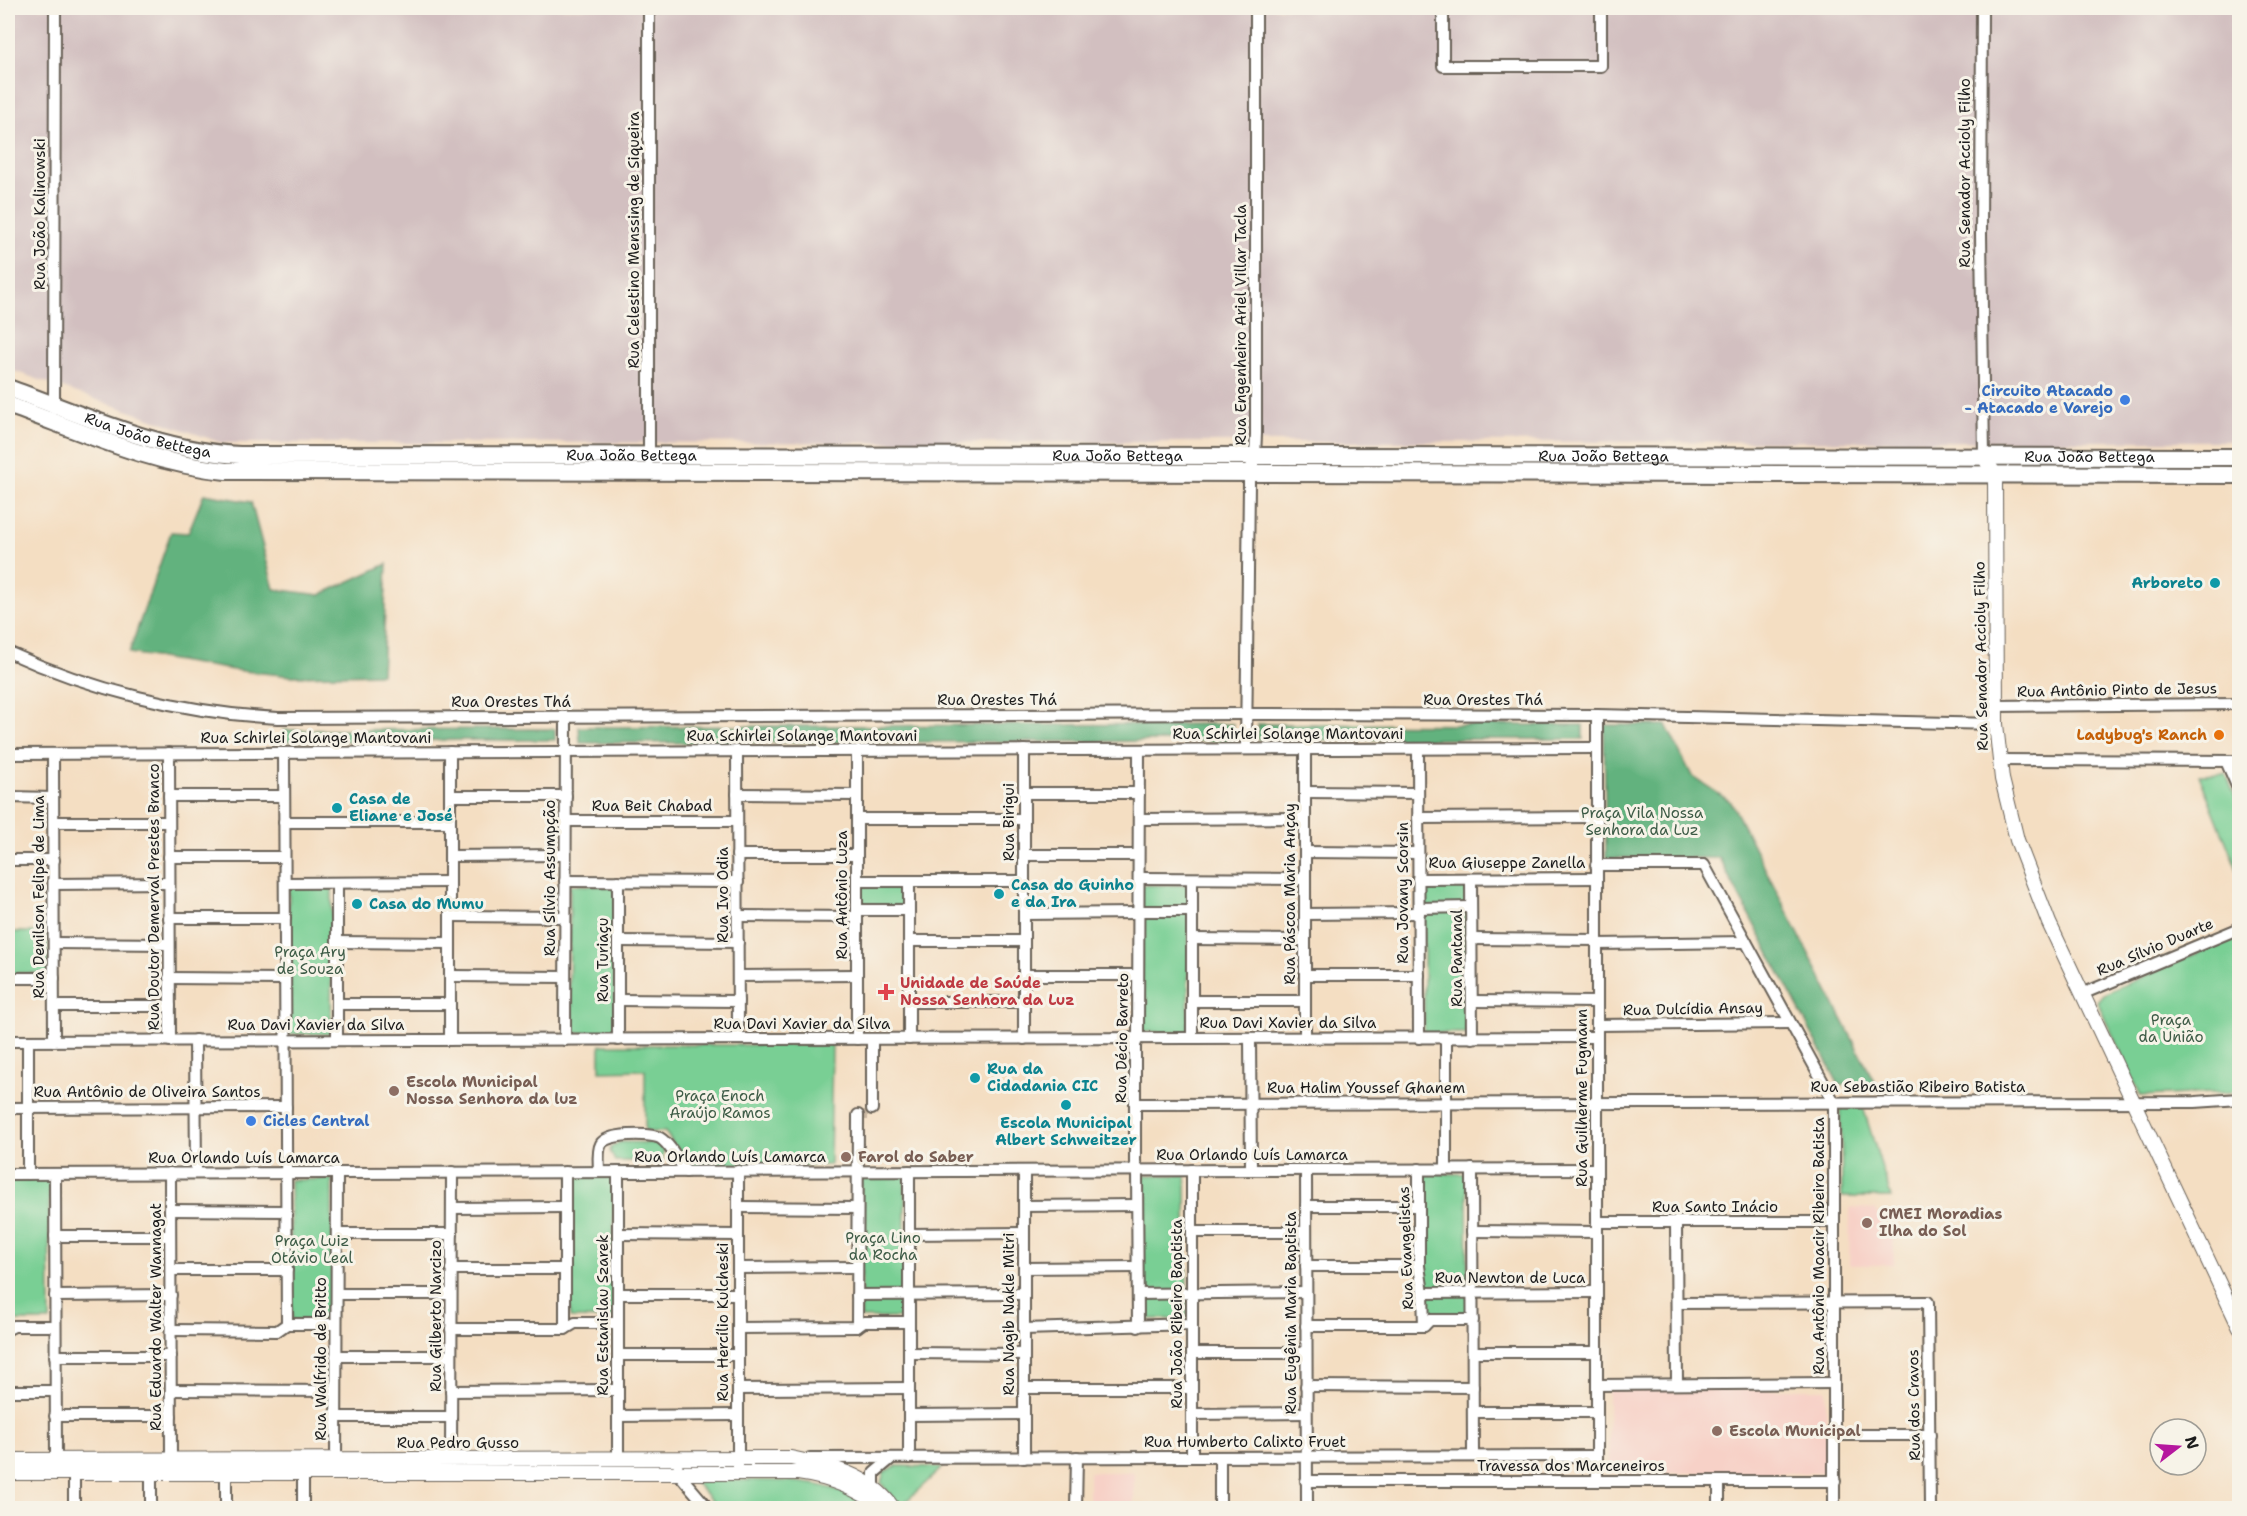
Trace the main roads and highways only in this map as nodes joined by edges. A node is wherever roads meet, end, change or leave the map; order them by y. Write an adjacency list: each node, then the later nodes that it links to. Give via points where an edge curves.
1 (8, 388): 3 (main road, Rua João Bettega)
2 (8, 405): 3 (main road, Rua João Bettega)
3 (54, 413): 8 (main road, Rua João Bettega, via 222,455 649,464)
4 (1623, 456): 5 (main road, Rua João Bettega); 8 (main road, Rua João Bettega, via 1256,456); 9 (main road)
5 (1645, 456): 6 (main road, Rua João Bettega); 10 (main road)
6 (1984, 457): 7 (main road, Rua João Bettega); 11 (main road)
7 (2240, 457)
8 (946, 464): 9 (main road, Rua João Bettega, via 1249,473)
9 (1623, 474): 10 (main road, Rua João Bettega)
10 (1645, 474): 11 (main road, Rua João Bettega)
11 (1995, 475): 12 (main road, Rua João Bettega); 13 (main road, Rua Senador Accioly Filho, via 1995,706 2011,819 2025,865 2082,994)
12 (2240, 475)
13 (2240, 1328)
14 (8, 1460): 16 (main road, Rua Pedro Gusso, via 171,1460)
15 (738, 1465): 18 (main road, Rua Pedro Gusso); 20 (main road, Rua Pedro Gusso, via 825,1477 855,1489); 21 (main road, Rua Pedro Gusso, via 791,1458 842,1471 874,1488)
16 (303, 1466): 17 (main road, Rua Pedro Gusso); 19 (main road, Rua Pedro Gusso, via 226,1473)
17 (336, 1466): 18 (main road, Rua Pedro Gusso); 18 (main road, Rua Pedro Gusso, via 451,1459 618,1459)
18 (678, 1466)
19 (8, 1473)
20 (886, 1509)
21 (892, 1509)

